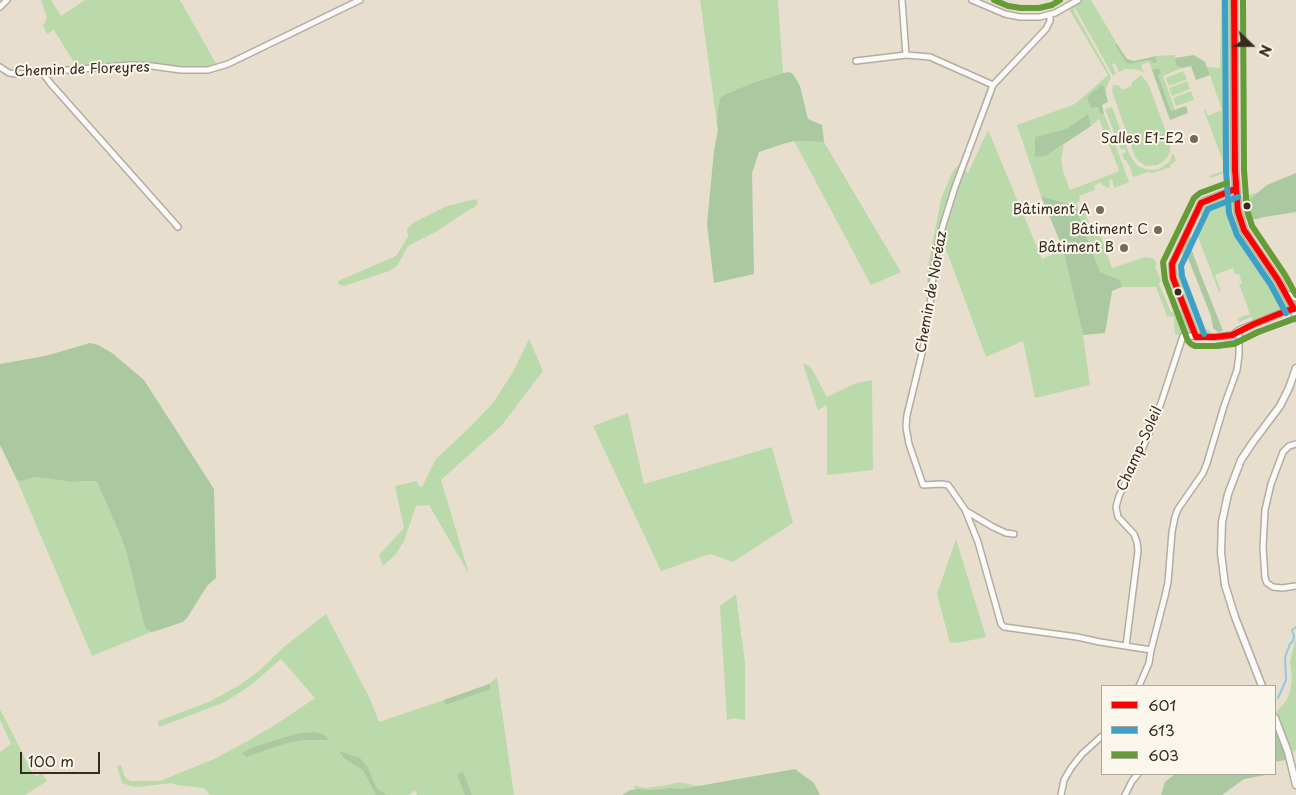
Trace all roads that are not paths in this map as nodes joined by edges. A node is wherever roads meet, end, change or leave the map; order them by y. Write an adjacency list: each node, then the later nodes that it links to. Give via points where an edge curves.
1 (7, 0): 7 (street)
2 (360, 0): 12 (street, Chemin de Floreyres, via 208,70 131,65)
3 (902, 0): 9 (street)
4 (972, 0): 8 (street, via 1010,16 1034,18)
5 (1078, 0): 8 (street)
6 (1234, 0): 14 (street)
7 (0, 7)
8 (1050, 15): 13 (street, Chemin de Noréaz, via 1046,28)
9 (906, 55): 10 (street); 13 (street, via 930,57)
10 (856, 61)
11 (0, 67): 12 (street, Chemin de Floreyres, via 9,73)
12 (42, 72): 15 (street)
13 (993, 85): 24 (street, Chemin de Noréaz, via 940,235 923,349 906,426 922,485 948,485)
14 (1235, 189): 16 (street, via 1244,230); 21 (street, via 1201,203 1172,264 1173,278)
15 (178, 227)
16 (1285, 293): 17 (street); 18 (street)
17 (1296, 298)
18 (1295, 309): 19 (street); 20 (street, Champ-Soleil)
19 (1296, 318)
20 (1239, 330): 21 (street, Champ-Soleil, via 1232,335); 28 (street, via 1237,370 1207,463 1174,517 1165,596)
21 (1196, 337): 27 (street, Champ-Soleil, via 1182,336 1146,443 1117,502 1118,517 1134,534 1138,551)
22 (1296, 368): 30 (street, via 1280,406 1241,460 1222,522 1220,553 1224,585)
23 (1296, 444): 26 (street, via 1284,452 1271,484 1265,510 1264,547 1266,583 1282,588)
24 (966, 511): 25 (street, Chemin de Noréaz, via 993,527); 27 (street, via 1004,627)
25 (1014, 534)
26 (1296, 586)
27 (1126, 646): 28 (street)
28 (1151, 650): 29 (street)
29 (1139, 685)
30 (1262, 685)
31 (1276, 721): 34 (street)
32 (1101, 737): 35 (street, via 1071,768)
33 (1137, 775): 36 (street)
34 (1296, 785)
35 (1061, 795)
36 (1125, 795)

